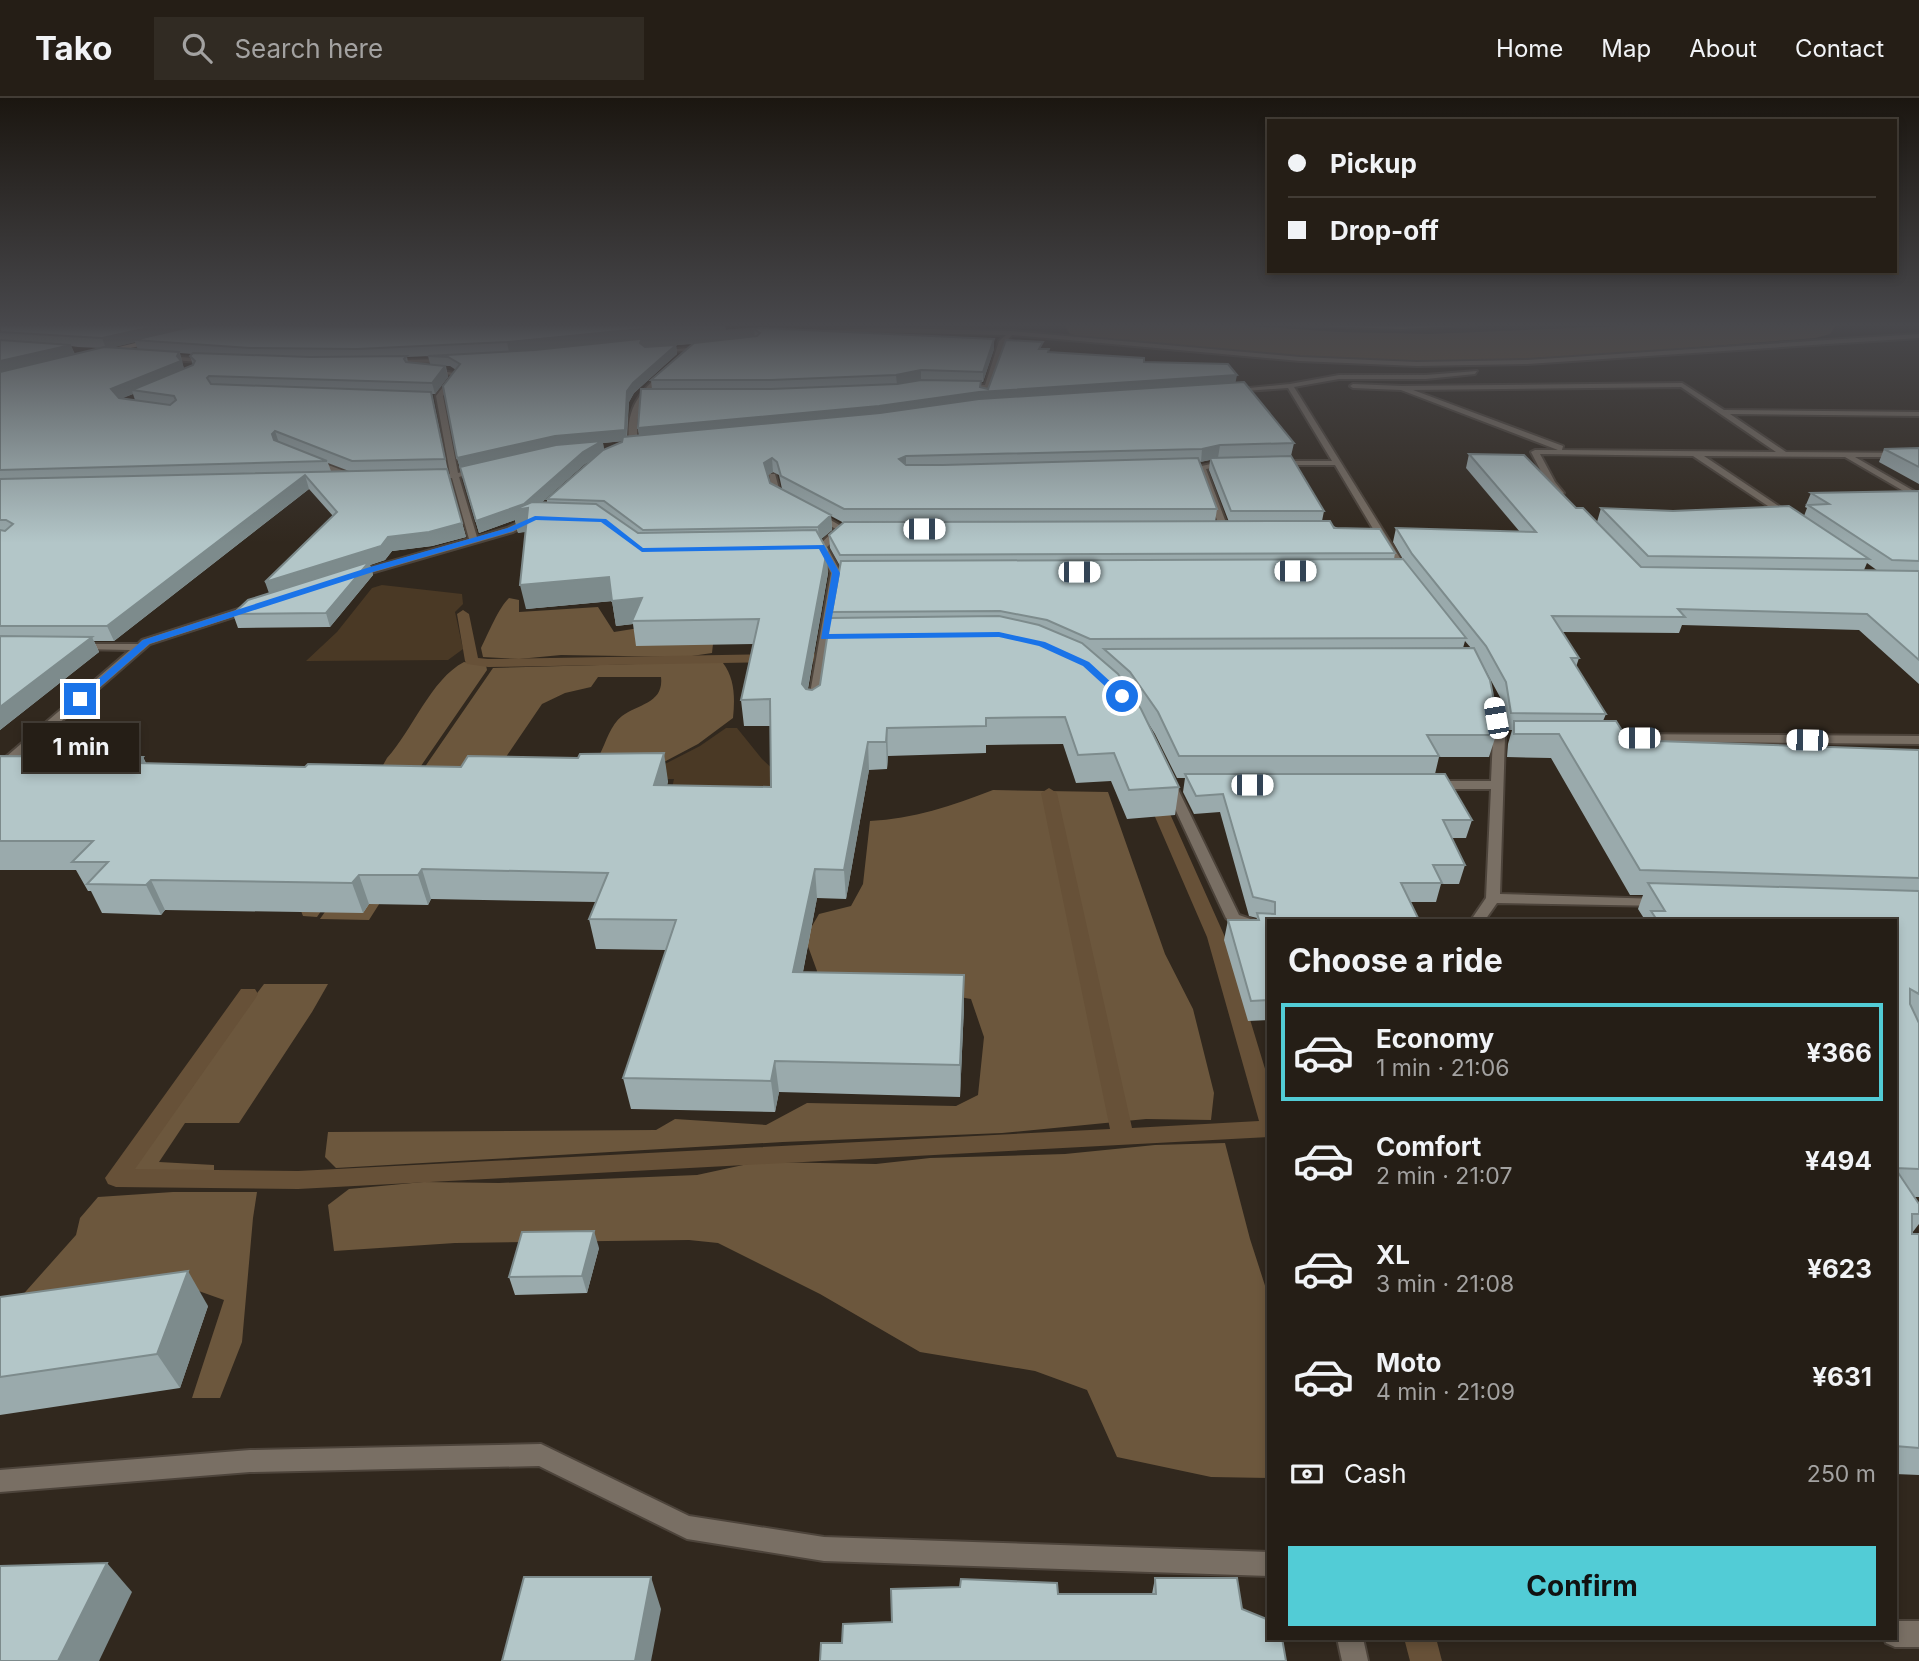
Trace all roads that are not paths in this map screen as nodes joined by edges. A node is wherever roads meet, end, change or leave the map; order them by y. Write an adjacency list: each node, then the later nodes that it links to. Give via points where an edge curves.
1 (638, 398): 12 (street)
2 (984, 398): 8 (street)
3 (1298, 398): 22 (street)
4 (1428, 398): 14 (street)
5 (1701, 398): 9 (street)
6 (427, 399): 7 (street)
7 (440, 399): 26 (street)
8 (979, 407)
9 (1722, 412): 10 (street); 16 (street)
10 (1919, 414)
11 (647, 445): 12 (street)
12 (633, 446): 13 (street)
13 (621, 449)
14 (1571, 452): 15 (street); 33 (street, via 1535,452 1550,483)
15 (1695, 453): 16 (street); 37 (street)
16 (1784, 454): 17 (street)
17 (1845, 454): 18 (street); 32 (street)
18 (1919, 455)
19 (307, 458): 30 (street)
20 (1232, 463): 23 (street)
21 (1272, 463): 22 (street)
22 (1339, 463): 42 (street)
23 (1201, 467): 24 (street); 39 (street)
24 (1188, 468)
25 (481, 470): 26 (street)
26 (455, 476): 28 (street); 45 (street)
27 (772, 476): 34 (street, via 776,493)
28 (427, 477)
29 (371, 478): 30 (street)
30 (358, 479): 31 (street)
31 (331, 480)
32 (1919, 497)
33 (1568, 502)
34 (798, 505)
35 (809, 511): 43 (street)
36 (542, 516): 45 (street)
37 (1794, 521)
38 (1210, 528): 39 (street)
39 (1224, 528): 40 (street)
40 (1238, 528)
41 (1363, 528): 42 (street)
42 (1376, 528): 49 (street)
43 (842, 529): 44 (street); 47 (street)
44 (855, 529)
45 (474, 540): 52 (street)
46 (794, 547): 47 (street)
47 (822, 547): 50 (street)
48 (1389, 571): 49 (street)
49 (1403, 571): 53 (street)
50 (836, 573): 51 (street); 55 (street)
51 (850, 573)
52 (348, 577)
53 (1410, 581)
54 (260, 606): 58 (street)
55 (824, 637): 56 (street); 60 (street)
56 (851, 637)
57 (64, 646): 58 (street)
58 (141, 647): 65 (street)
59 (1486, 688): 61 (street, via 1493,700)
60 (813, 710)
61 (1499, 737): 62 (street); 68 (street)
62 (1513, 737)
63 (1597, 738): 64 (street)
64 (1919, 740)
65 (0, 768)
66 (1173, 781): 72 (street, via 1233,918)
67 (1416, 785): 68 (street)
68 (1498, 785): 69 (street)
69 (1493, 898): 70 (street); 71 (street)
70 (1669, 903)
71 (1479, 919)
72 (1267, 926)
73 (0, 1481): 74 (street, via 250,1461 541,1455 687,1527 824,1549)
74 (1267, 1564)
75 (1897, 1634): 76 (street)
76 (1919, 1634)
77 (1350, 1640): 78 (street)
78 (1355, 1661)

